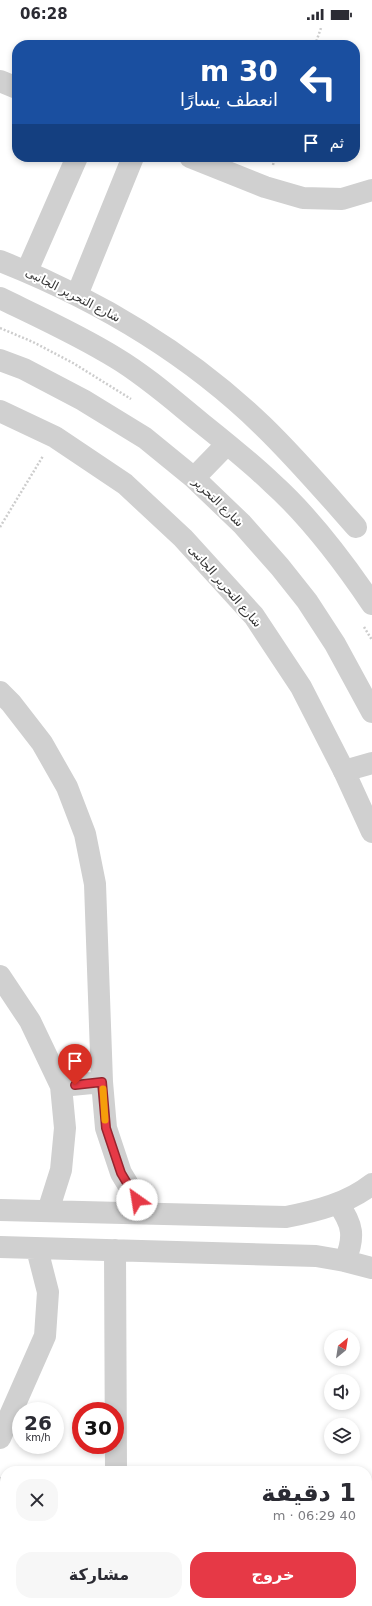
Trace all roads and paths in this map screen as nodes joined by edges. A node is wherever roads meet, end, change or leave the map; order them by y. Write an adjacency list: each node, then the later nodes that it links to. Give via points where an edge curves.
1 (321, 28): 2 (path)
2 (317, 40)
3 (0, 81): 4 (street)
4 (12, 86)
5 (75, 162): 10 (street)
6 (131, 162): 11 (street)
7 (203, 162): 8 (street, via 303,198 342,199)
8 (372, 190)
9 (0, 261): 10 (street, شارع التحرير الجانبى)
10 (27, 272): 11 (street, شارع التحرير الجانبى)
11 (77, 295): 18 (street, شارع التحرير الجانبى, via 169,350 220,388 302,466)
12 (0, 298): 16 (street, via 56,324 116,358 171,398)
13 (0, 360): 17 (street, شارع التحرير, via 24,368 145,438)
14 (0, 411): 15 (street, شارع التحرير الجانبى)
15 (55, 437): 19 (path); 24 (street, شارع التحرير الجانبى, via 125,484 183,538 254,616 301,687)
16 (227, 444): 17 (street); 20 (street, via 273,483 315,527)
17 (194, 478): 22 (street, شارع التحرير, via 242,524 307,601 335,644)
18 (356, 527)
19 (0, 528)
20 (372, 604)
21 (0, 692): 27 (street, via 42,743 67,787 85,834 95,884)
22 (372, 712)
23 (372, 763): 24 (street)
24 (344, 771): 25 (street, شارع التحرير الجانبى)
25 (372, 832)
26 (0, 976): 28 (street, via 30,1021)
27 (102, 1082): 28 (street); 33 (street, via 106,1128 121,1173)
28 (61, 1086): 32 (street, via 65,1128 61,1170)
29 (372, 1184): 30 (street)
30 (338, 1204): 33 (street, via 286,1217); 37 (street, via 347,1216 351,1231 351,1246)
31 (0, 1210): 32 (street)
32 (48, 1211): 33 (street)
33 (145, 1213)
34 (0, 1247): 35 (street)
35 (37, 1249): 36 (street); 39 (street, via 48,1292 45,1336)
36 (115, 1250): 37 (street, via 316,1256); 40 (street)
37 (346, 1261): 38 (street)
38 (372, 1268)
39 (0, 1438)
40 (116, 1466)

